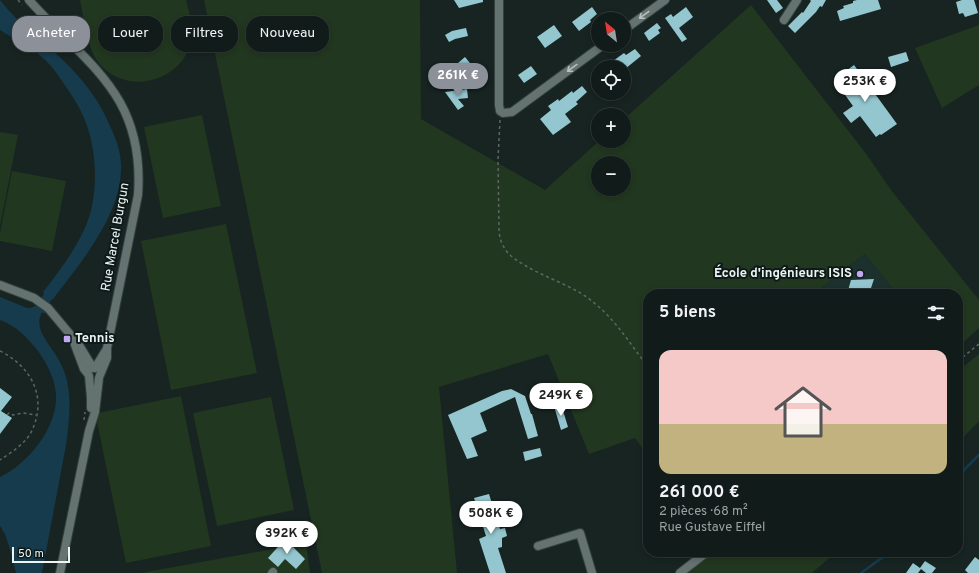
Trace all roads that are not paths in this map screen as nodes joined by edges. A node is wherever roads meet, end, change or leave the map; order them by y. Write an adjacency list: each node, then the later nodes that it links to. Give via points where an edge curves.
1 (29, 0): 9 (street, Rue Marcel Burgun, via 98,71 124,109 133,131 138,161 138,195 107,348)
2 (499, 0): 7 (street, one-way to 2, via 512,112 502,113 498,105)
3 (665, 0): 6 (street, one-way to 6)
4 (797, 0): 5 (street)
5 (784, 20)
6 (631, 25)
7 (593, 52)
8 (0, 285): 9 (street, via 34,298 48,308 73,338 84,369)
9 (94, 373): 12 (street, via 95,412)
10 (538, 546): 13 (street, via 580,534)
11 (701, 557): 14 (street)
12 (60, 573)
13 (592, 573)
14 (680, 573)

